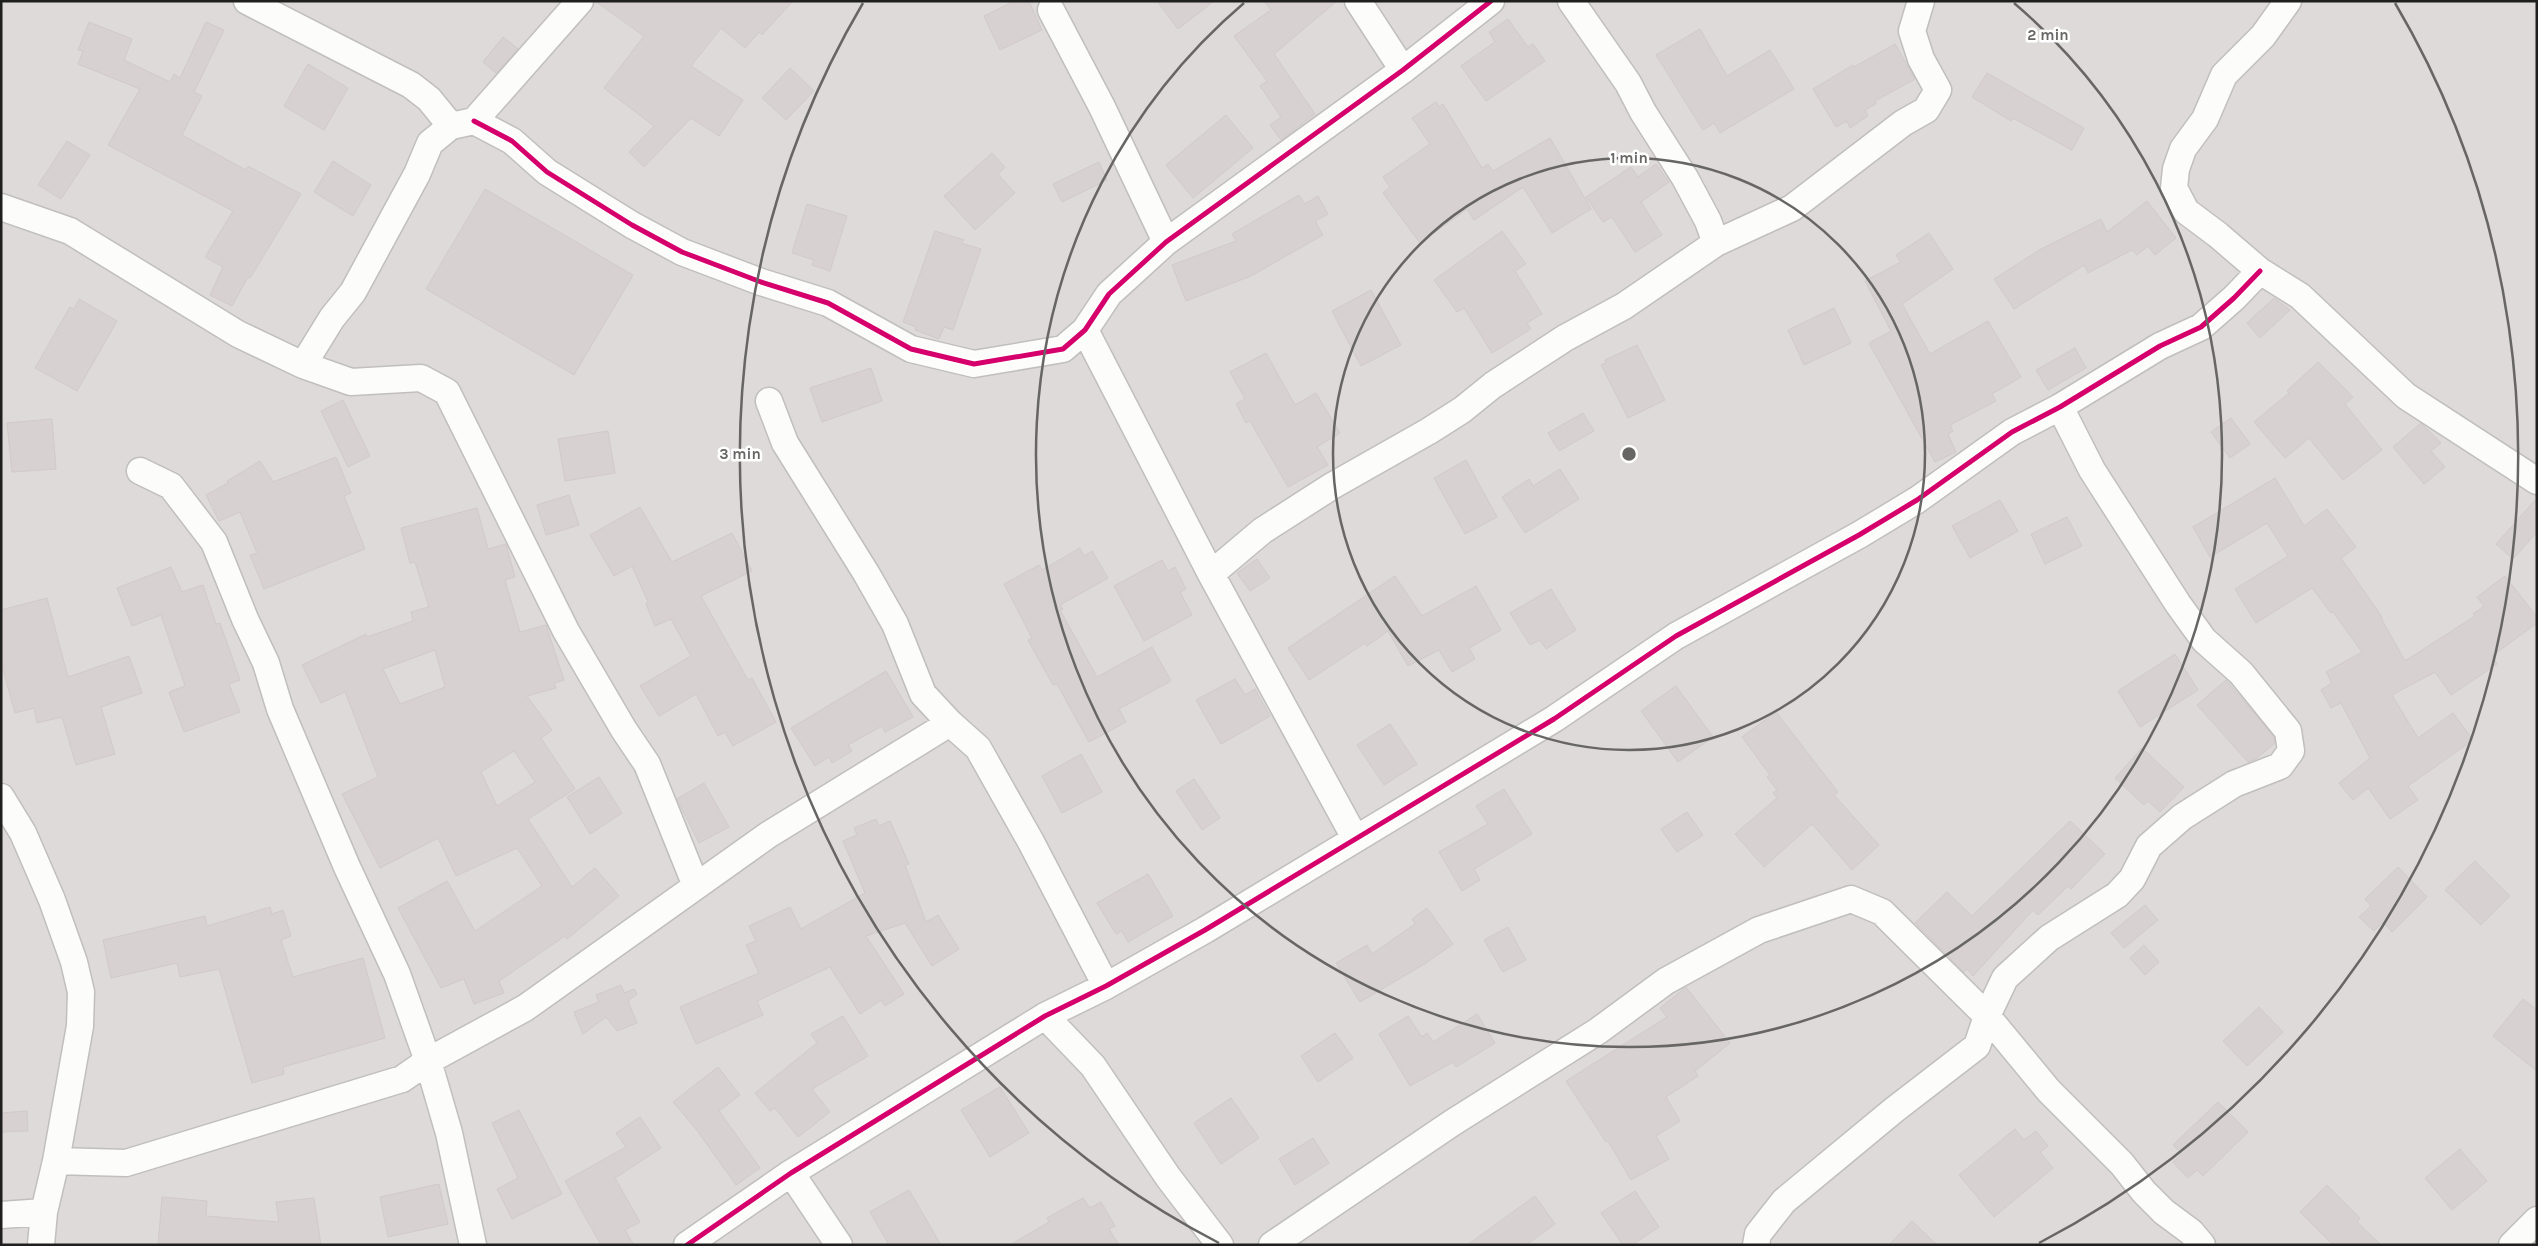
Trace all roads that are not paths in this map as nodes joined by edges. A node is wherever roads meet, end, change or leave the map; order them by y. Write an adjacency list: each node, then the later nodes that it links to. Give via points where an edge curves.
1 (247, 1): 10 (street, via 411,84)
2 (580, 1): 10 (street)
3 (1358, 1): 9 (street)
4 (1491, 1): 9 (street)
5 (1571, 1): 13 (street, via 1628,83 1685,178 1708,220)
6 (1921, 1): 13 (street, via 1912,31 1921,59 1938,90 1926,110 1903,123 1792,208)
7 (2288, 1): 14 (street, via 2263,36 2224,74 2204,119 2183,148 2174,188 2186,211)
8 (1051, 10): 12 (street, via 1102,107)
9 (1403, 70): 12 (street)
10 (462, 123): 15 (street, via 512,141 547,172 682,252 828,303 912,349 974,364 1063,349); 16 (street, via 430,142 417,174 353,292 332,318)
11 (1, 207): 16 (street, via 70,231 238,334)
12 (1166, 242): 15 (street, via 1109,294)
13 (1716, 243): 21 (street, via 1624,306 1565,338 1493,385 1429,431 1332,486 1262,531)
14 (2260, 271): 18 (street, via 2201,326 2160,346); 20 (street, via 2300,296 2406,396)
15 (1085, 330): 21 (street)
16 (303, 365): 25 (street, via 351,382 421,378 447,392 566,631 647,764)
17 (770, 401): 22 (street, via 785,443 895,624 923,694)
18 (2060, 407): 24 (street, via 2012,432 1917,500 1859,535 1676,636 1554,719); 28 (street, via 2092,470 2178,604 2204,640 2242,673 2288,731 2291,751 2280,766 2234,784 2182,816 2149,846 2132,879 2117,895 2049,938 2005,978)
19 (140, 471): 29 (street, via 172,486 214,542 244,619 266,663 280,709 339,850 397,974)
20 (2537, 481)
21 (1211, 574): 24 (street)
22 (950, 723): 25 (street, via 768,835); 26 (street, via 978,748)
23 (1, 797): 30 (street, via 23,833 52,900 81,992 80,1026)
24 (1356, 838): 26 (street)
25 (696, 886): 29 (street, via 525,1008)
26 (1106, 986): 27 (street)
27 (1045, 1016): 31 (street); 39 (street, via 1093,1066 1168,1177)
28 (1987, 1016): 40 (street, via 1882,912 1851,899 1821,908 1759,930 1666,981 1598,1031 1452,1123); 41 (street, via 1977,1046 1784,1201 1758,1234); 42 (street, via 2050,1091 2122,1164 2144,1192)
29 (428, 1061): 30 (street, via 402,1079 126,1163); 36 (street, via 449,1133)
30 (56, 1161): 32 (street)
31 (791, 1173): 37 (street); 38 (street)
32 (44, 1212): 33 (street); 35 (street)
33 (1, 1215)
34 (2537, 1220): 43 (street)
35 (41, 1245)
36 (473, 1245)
37 (687, 1245)
38 (839, 1245)
39 (1220, 1245)
40 (1272, 1245)
41 (1756, 1245)
42 (2202, 1245)
43 (2512, 1245)

